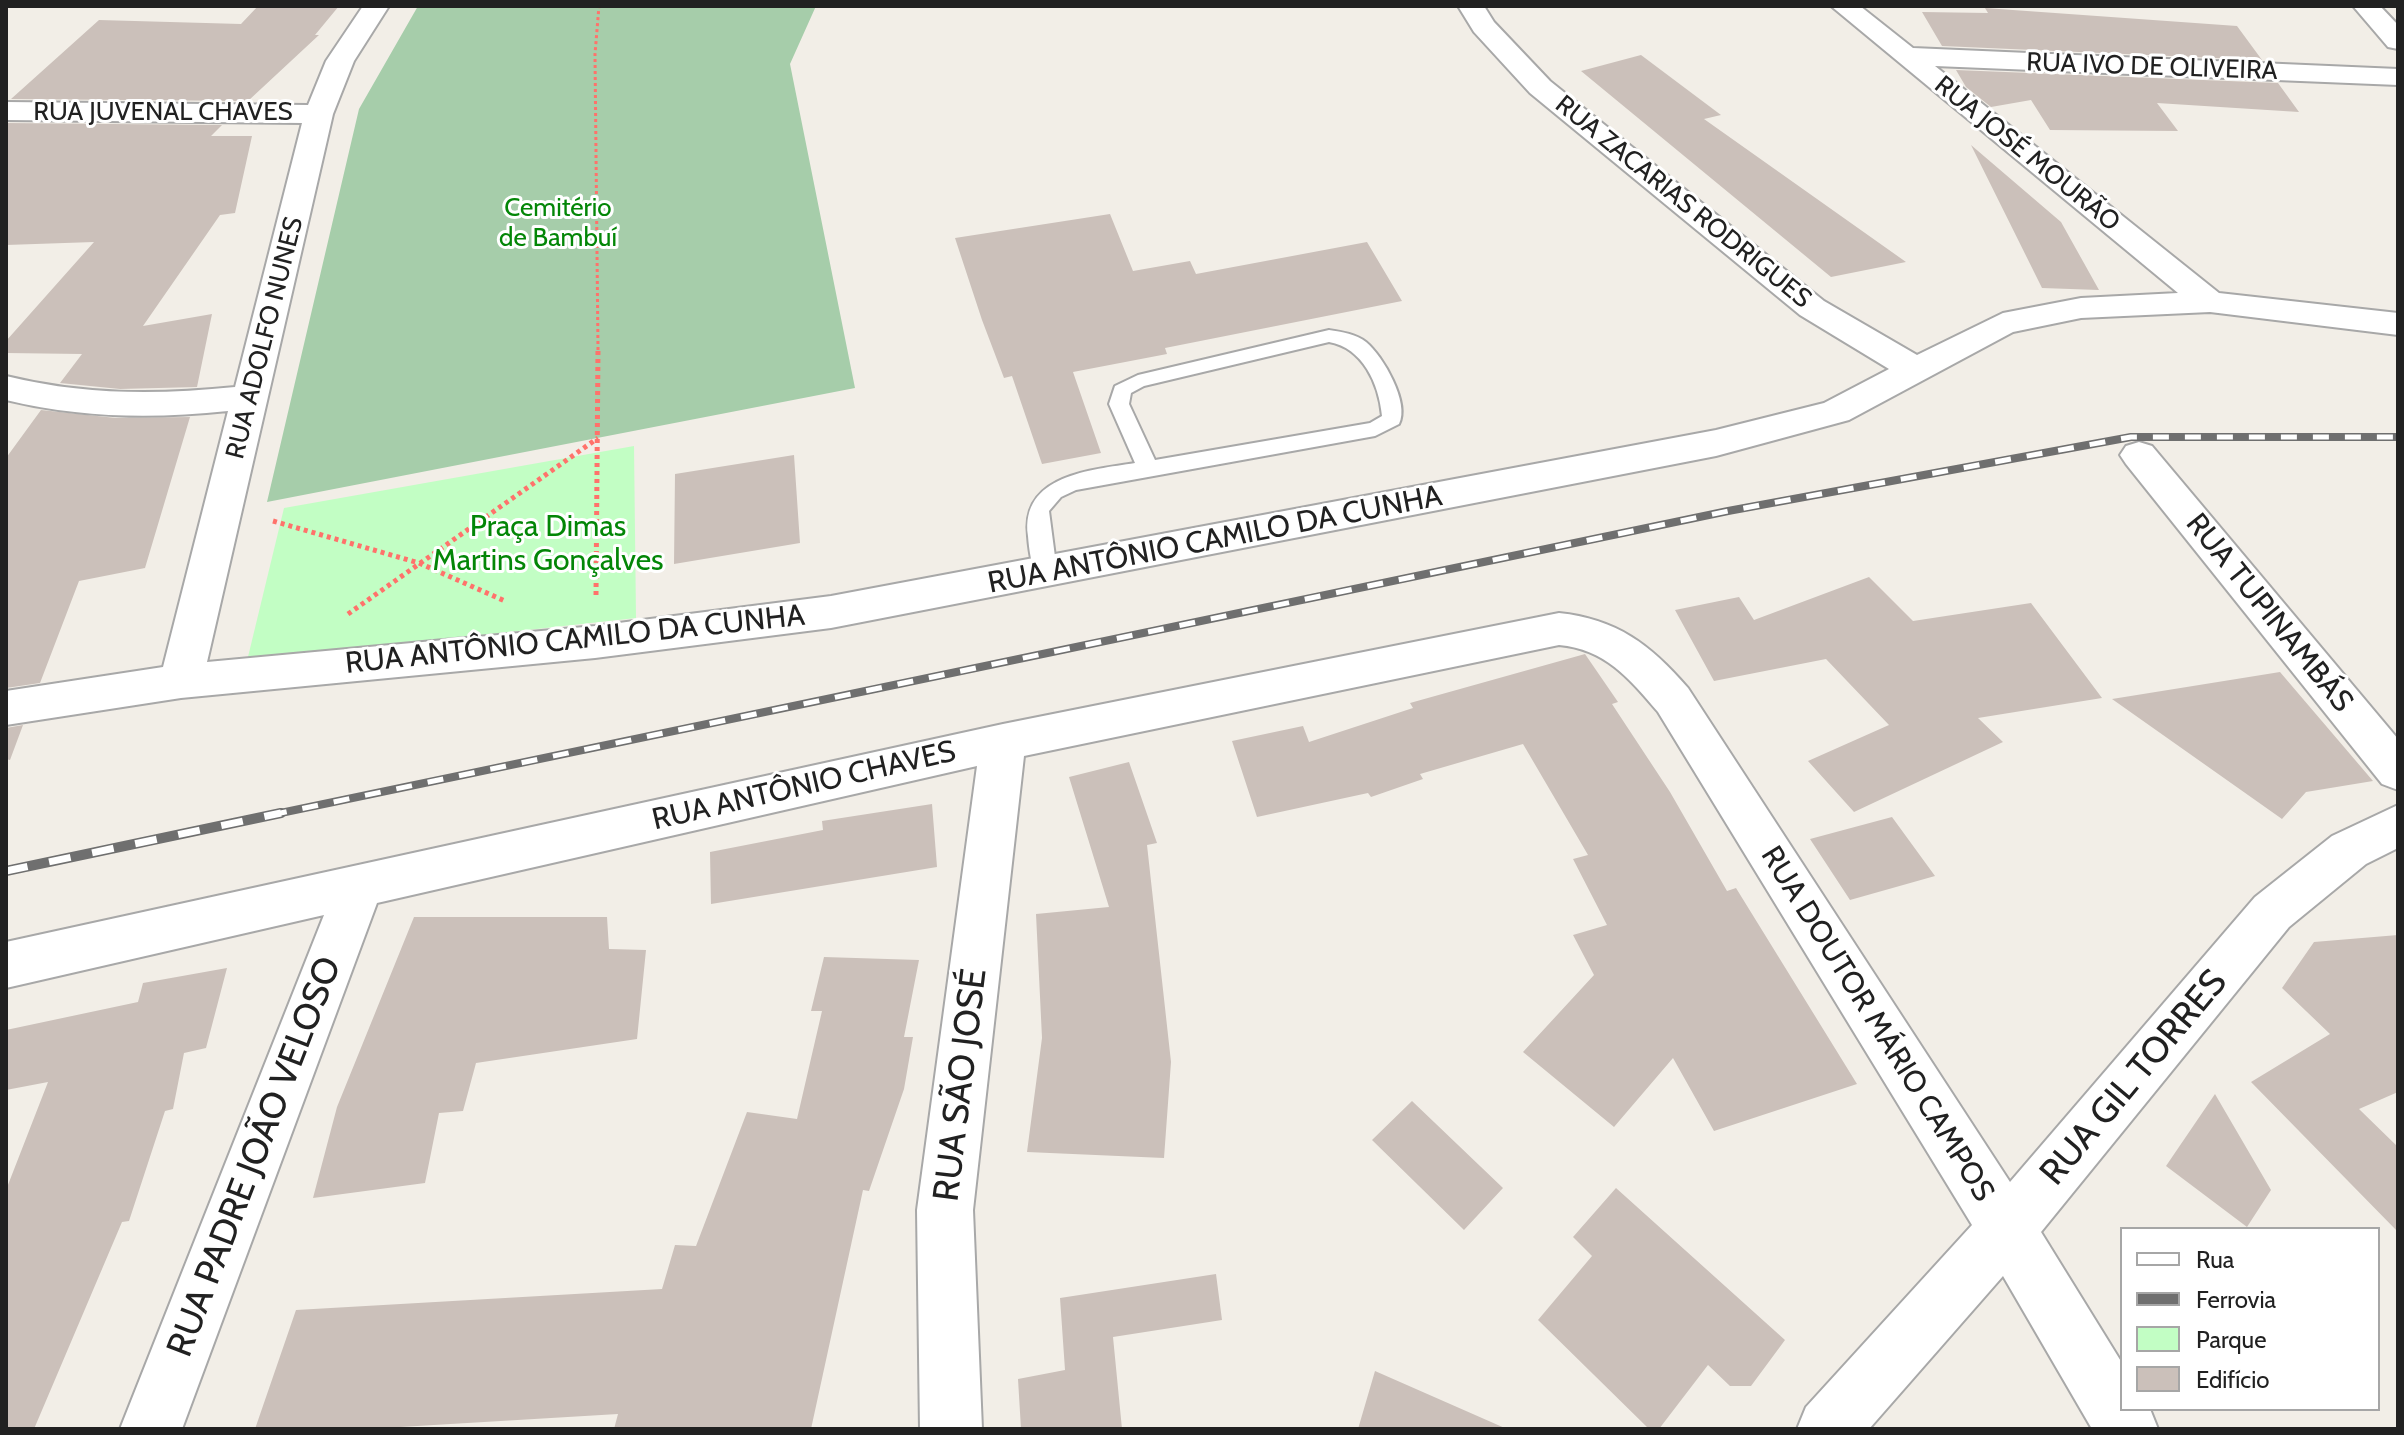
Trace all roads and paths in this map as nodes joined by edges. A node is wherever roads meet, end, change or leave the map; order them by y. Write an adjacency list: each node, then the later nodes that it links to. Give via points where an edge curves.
1 (376, 6): 10 (street, RUA ADOLFO NUNES, via 340,61)
2 (599, 6): 16 (path)
3 (1471, 6): 13 (street, RUA ZACARIAS RODRIGUES, via 1540,87 1812,308)
4 (1844, 6): 7 (street, RUA JOSÉ MOURÃO)
5 (2366, 6): 6 (street)
6 (2398, 41)
7 (1905, 56): 8 (street, RUA IVO DE OLIVEIRA); 11 (street, RUA JOSÉ MOURÃO)
8 (2398, 77)
9 (6, 111): 10 (street, RUA JUVENAL CHAVES)
10 (319, 114): 15 (street, RUA ADOLFO NUNES)
11 (2210, 302): 12 (street, RUA ANTÔNIO CAMILO DA CUNHA); 13 (street, RUA ANTÔNIO CAMILO DA CUNHA, via 2081,308 2003,324)
12 (2398, 324)
13 (1918, 371): 21 (street, RUA ANTÔNIO CAMILO DA CUNHA, via 1836,412 1716,443)
14 (6, 388): 15 (street, via 93,406 154,407)
15 (251, 397): 19 (street, RUA ADOLFO NUNES)
16 (599, 437): 20 (path); 25 (path)
17 (2139, 455): 29 (street, RUA TUPINAMBÁS)
18 (1148, 468): 18 (lane, via 1119,404 1122,390 1138,381 1329,336 1350,339 1363,349 1394,406 1392,419 1375,429); 21 (lane, via 1065,484 1045,496 1038,510)
19 (222, 506): 20 (path); 26 (street, RUA ADOLFO NUNES)
20 (419, 563): 22 (path); 23 (path)
21 (1046, 572): 25 (street, RUA ANTÔNIO CAMILO DA CUNHA, via 831,612)
22 (514, 605)
23 (344, 618)
24 (1606, 636): 28 (street, RUA ANTÔNIO CHAVES, via 1559,629); 33 (street, RUA DOUTOR MÁRIO CAMPOS, via 1643,664 1673,700)
25 (595, 642): 26 (street, RUA ANTÔNIO CAMILO DA CUNHA)
26 (181, 681): 27 (street, RUA ANTÔNIO CAMILO DA CUNHA)
27 (6, 708)
28 (1003, 742): 31 (street, RUA ANTÔNIO CHAVES); 35 (street, RUA SÃO JOSÉ, via 945,1210)
29 (2398, 771)
30 (2398, 825): 33 (street, RUA GIL TORRES, via 2349,850 2272,912)
31 (360, 885): 32 (street, RUA ANTÔNIO CHAVES); 34 (street, RUA PADRE JOÃO VELOSO)
32 (6, 965)
33 (2007, 1229): 36 (street, RUA GIL TORRES); 37 (street, RUA DOUTOR MÁRIO CAMPOS)
34 (151, 1429)
35 (951, 1429)
36 (1828, 1429)
37 (2127, 1429)

